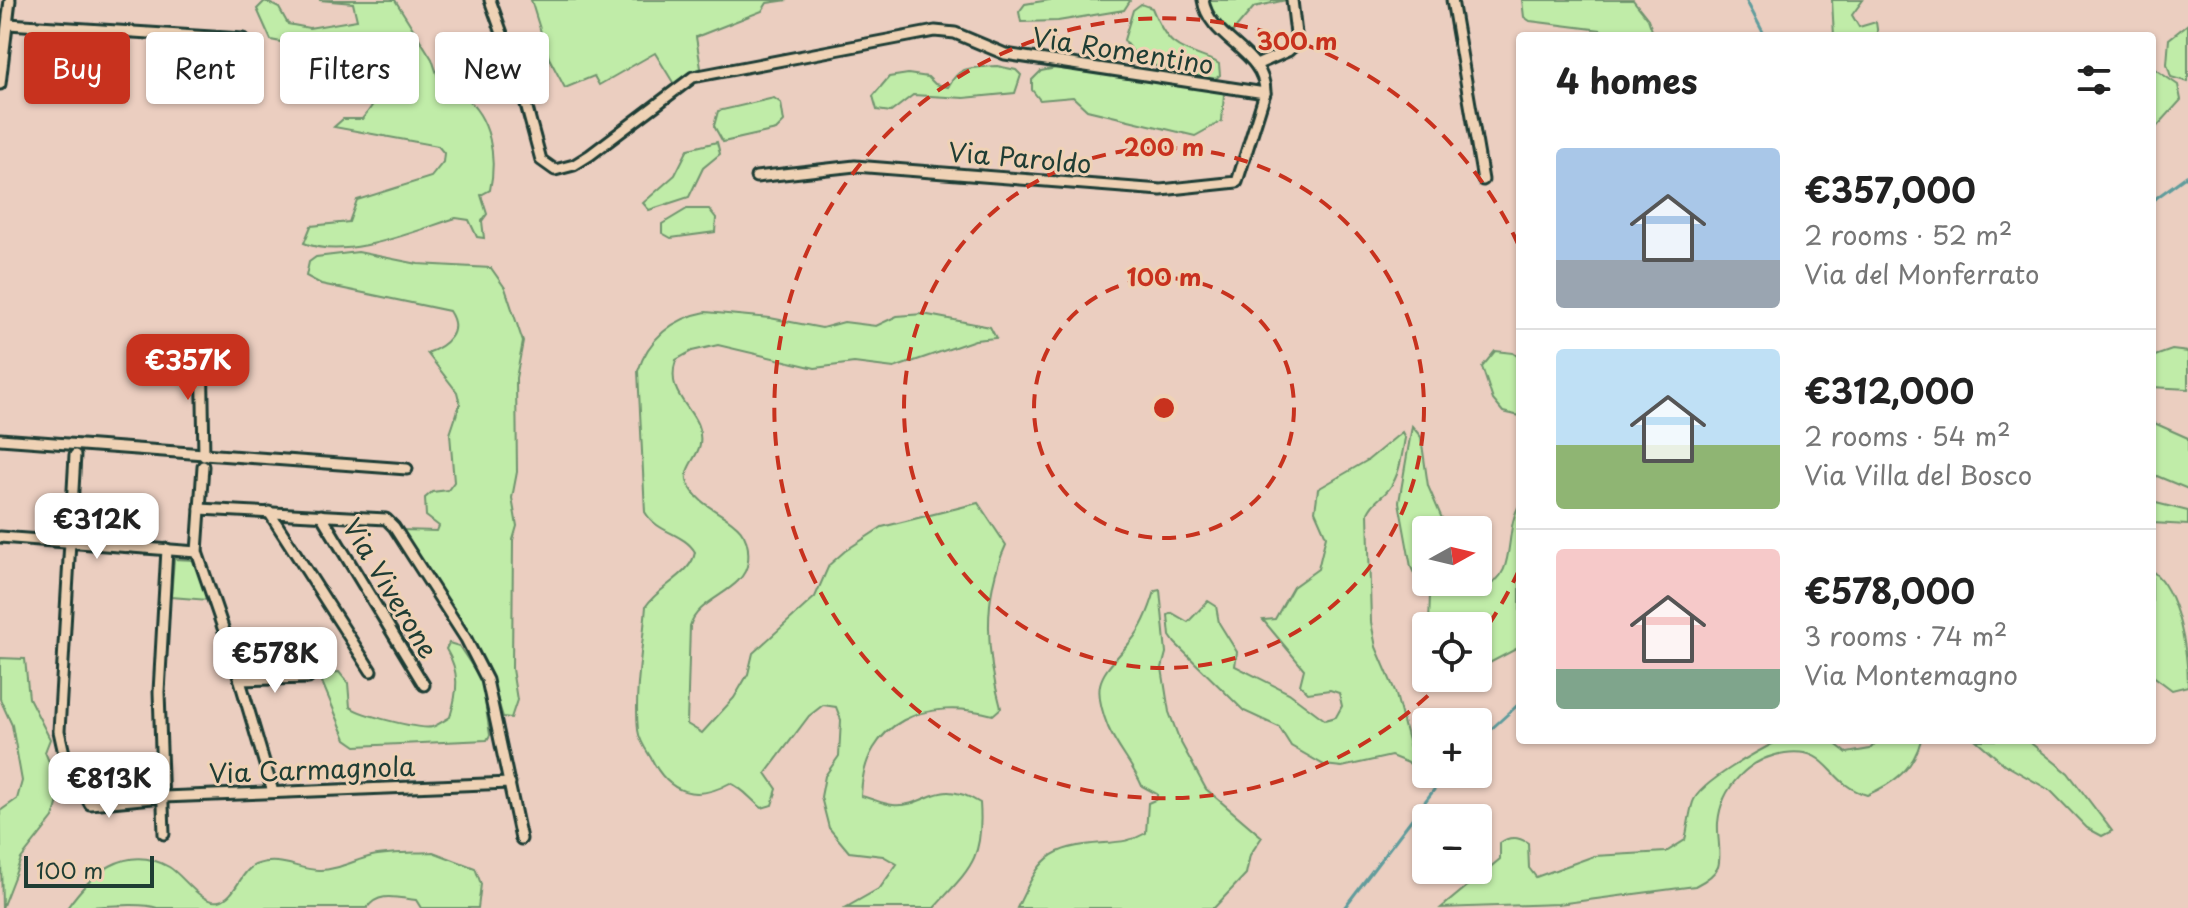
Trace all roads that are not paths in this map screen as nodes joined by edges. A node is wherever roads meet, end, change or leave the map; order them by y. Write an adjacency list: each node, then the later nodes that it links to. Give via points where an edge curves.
1 (10, 0): 6 (street)
2 (490, 0): 10 (street, Via Romentino, via 541,160 555,170 590,155 693,77 935,31 955,33 1005,54)
3 (1203, 0): 8 (street, Via Romentino, via 1210,21)
4 (1292, 0): 8 (street, via 1297,43)
5 (1452, 0): 12 (street)
6 (8, 24): 7 (street); 9 (street)
7 (146, 33)
8 (1256, 65): 10 (street, Via Romentino)
9 (0, 84)
10 (1265, 93): 11 (street, Via Paroldo, via 1237,182 1161,190 855,166)
11 (756, 177)
12 (1483, 180)
13 (202, 347): 16 (street)
14 (0, 439): 16 (street)
15 (75, 455): 22 (street, Via Carmagnola)
16 (203, 461): 17 (street); 18 (street)
17 (407, 469)
18 (200, 509): 19 (street); 24 (street)
19 (269, 512): 20 (street); 25 (street)
20 (321, 515): 28 (street, Via Viverone); 29 (street, via 386,519 394,527 482,668)
21 (0, 537): 22 (street)
22 (69, 542): 23 (street); 31 (street, Via Carmagnola, via 59,702 65,758 92,805)
23 (167, 549): 24 (street); 31 (street, via 159,692)
24 (197, 552): 27 (street)
25 (371, 671)
26 (308, 678): 27 (street)
27 (240, 680): 30 (street)
28 (424, 685)
29 (510, 783): 30 (street, Via Carmagnola); 33 (street)
30 (273, 792): 31 (street, Via Carmagnola)
31 (163, 797): 32 (street)
32 (164, 834)
33 (521, 839)

